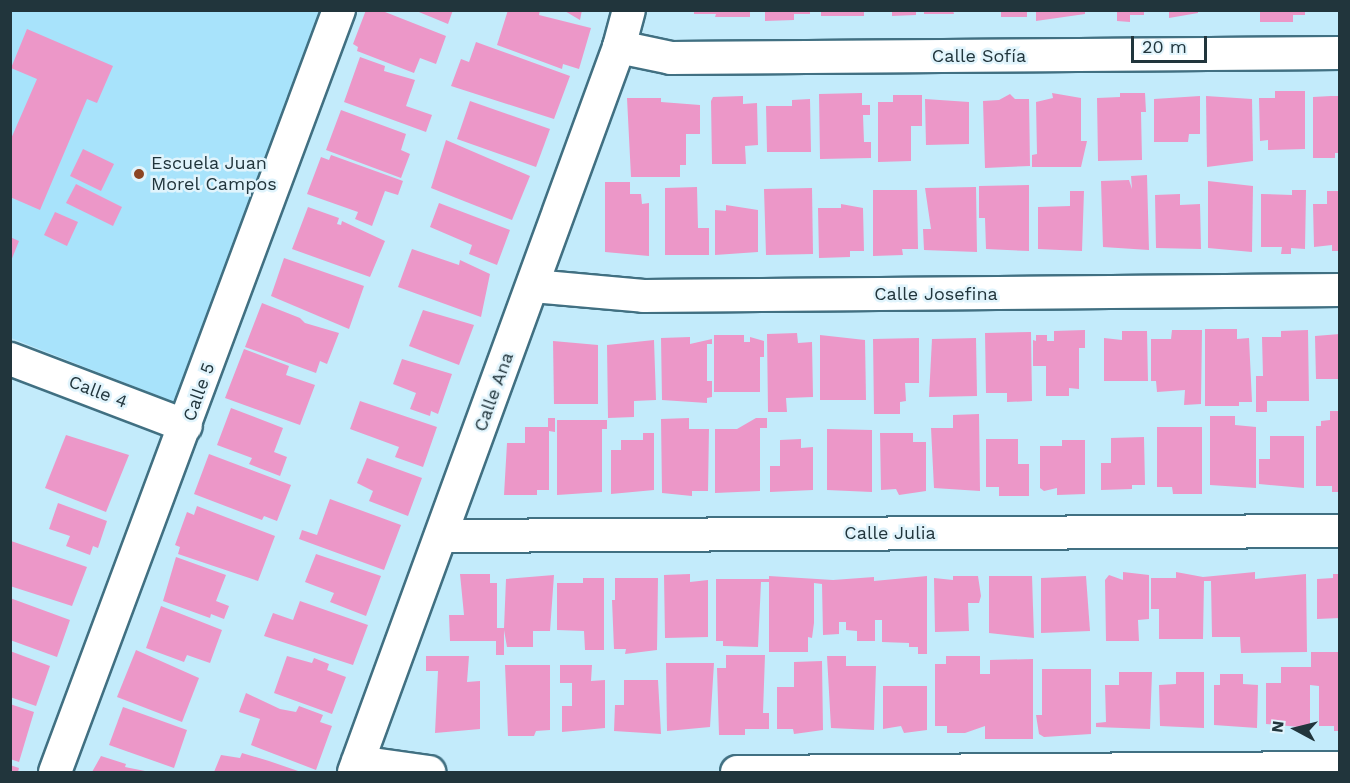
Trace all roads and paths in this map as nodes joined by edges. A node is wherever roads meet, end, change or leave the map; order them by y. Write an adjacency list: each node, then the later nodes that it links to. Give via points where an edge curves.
1 (339, 10): 8 (street, Calle 5)
2 (629, 10): 3 (street, Calle Ana)
3 (619, 47): 4 (street, Calle Sofía, via 671,58); 5 (street, Calle Ana)
4 (1340, 53)
5 (533, 286): 6 (street, Calle Josefina, via 644,296); 10 (street, Calle Ana)
6 (1340, 290)
7 (10, 359): 8 (street, Calle 4)
8 (186, 426): 13 (street, Calle 5)
9 (1340, 531): 10 (street, Calle Julia)
10 (441, 536): 11 (street, Calle Ana)
11 (356, 767): 14 (street)
12 (1340, 768): 15 (street)
13 (55, 772)
14 (429, 772)
15 (737, 772)

